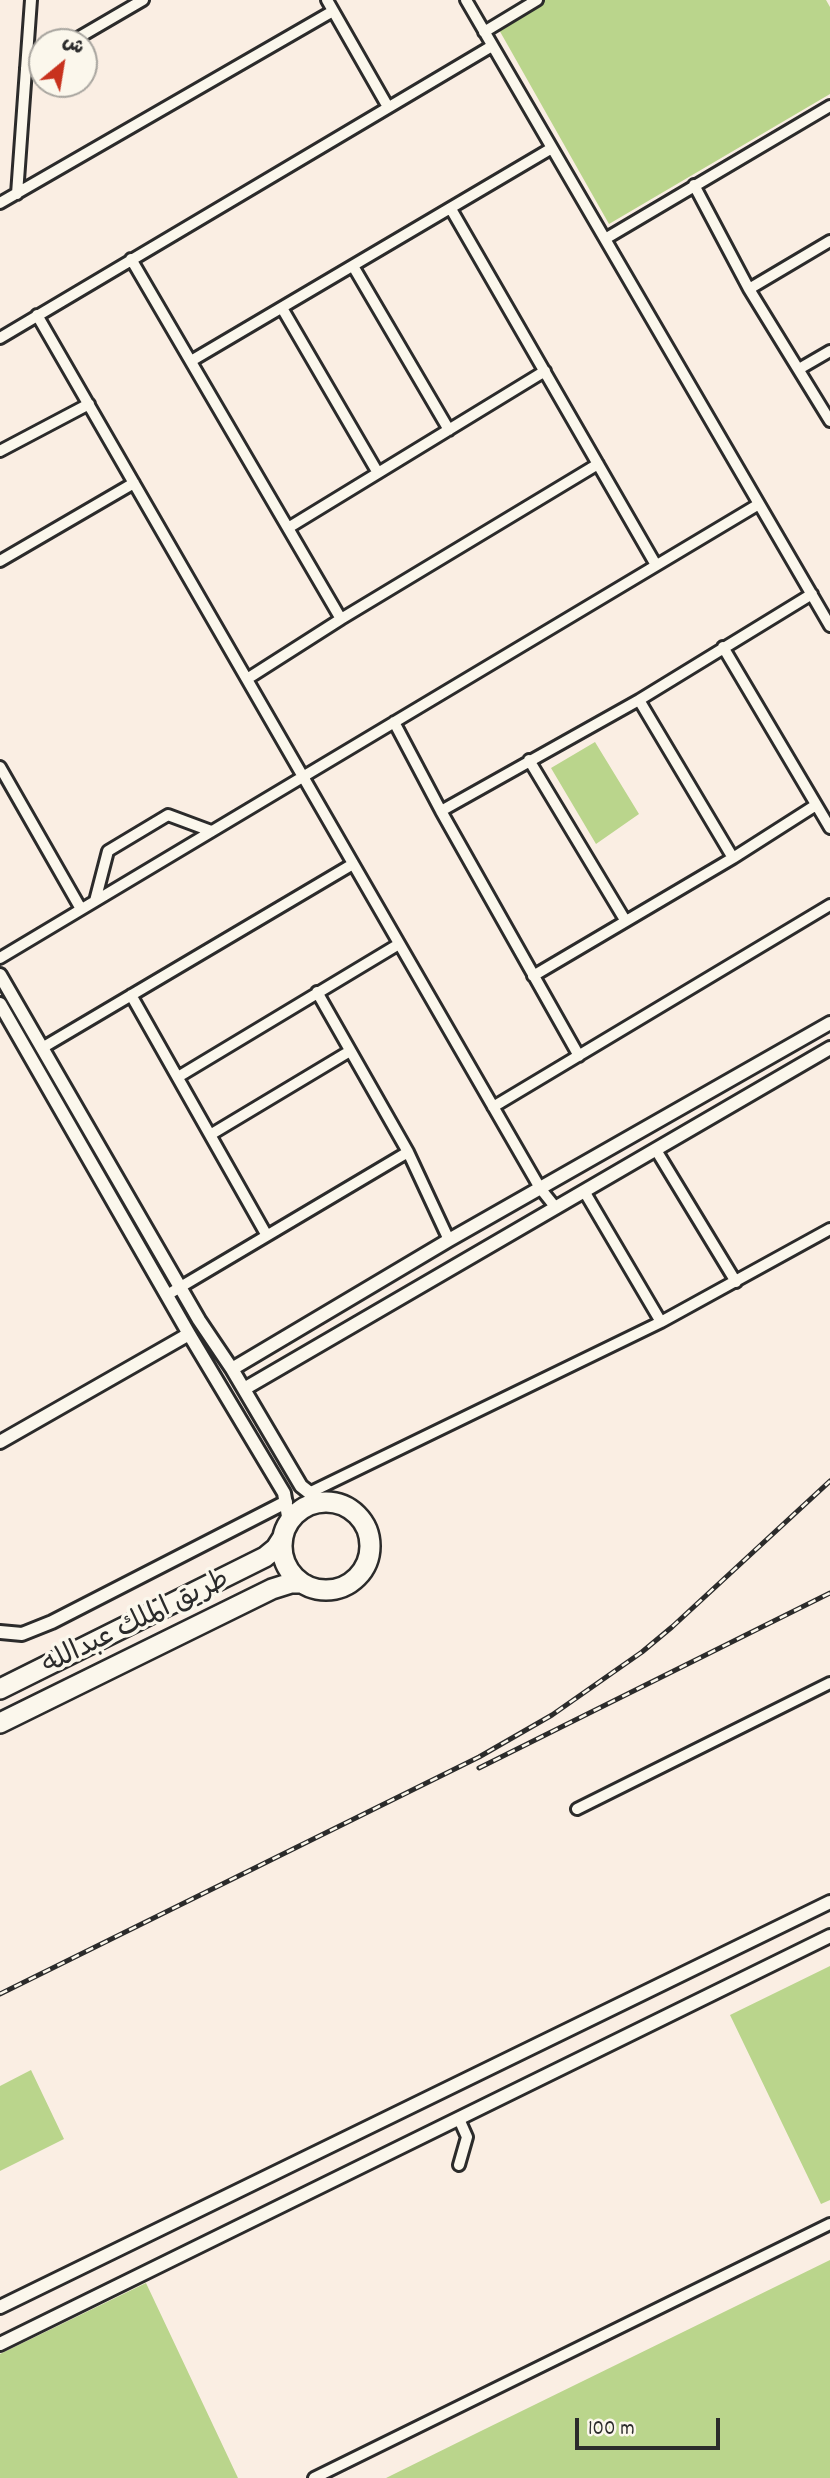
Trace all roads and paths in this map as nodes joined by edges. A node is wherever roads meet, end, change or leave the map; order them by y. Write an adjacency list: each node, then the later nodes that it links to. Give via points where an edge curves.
1 (31, 0): 10 (street)
2 (143, 0): 7 (street)
3 (327, 0): 6 (street)
4 (466, 0): 8 (street)
5 (537, 0): 8 (street)
6 (333, 11): 12 (street); 15 (street)
7 (95, 28)
8 (484, 32): 9 (street)
9 (492, 46): 12 (street); 13 (street)
10 (26, 68): 15 (street)
11 (830, 106): 14 (street)
12 (388, 107): 20 (street)
13 (552, 148): 17 (street); 18 (street)
14 (694, 185): 18 (street); 22 (street)
15 (17, 194): 16 (street)
16 (0, 203)
17 (451, 209): 21 (street); 29 (street)
18 (605, 239): 37 (street)
19 (830, 241): 22 (street)
20 (131, 259): 24 (street); 27 (street)
21 (353, 266): 23 (street); 32 (street)
22 (749, 289): 28 (street)
23 (282, 308): 27 (street); 35 (street)
24 (37, 315): 25 (street); 30 (street)
25 (0, 338)
26 (830, 351): 28 (street)
27 (191, 361): 38 (street)
28 (799, 369): 31 (street)
29 (545, 371): 32 (street); 34 (street)
30 (89, 404): 33 (street); 36 (street)
31 (830, 421)
32 (449, 430): 35 (street)
33 (0, 451)
34 (598, 464): 40 (street); 42 (street)
35 (378, 473): 38 (street)
36 (134, 483): 39 (street); 45 (street)
37 (759, 504): 40 (street); 41 (street)
38 (288, 528): 42 (street)
39 (0, 561)
40 (656, 565): 47 (street)
41 (812, 594): 43 (street); 44 (street)
42 (341, 619): 45 (street)
43 (830, 626)
44 (723, 647): 46 (street); 51 (street)
45 (247, 679): 50 (street)
46 (639, 700): 48 (street); 55 (street)
47 (394, 722): 50 (street); 52 (street)
48 (529, 760): 52 (street); 60 (street)
49 (0, 767): 59 (street)
50 (303, 776): 54 (street); 56 (street)
51 (816, 805): 53 (street); 55 (street)
52 (441, 811): 64 (street)
53 (830, 828)
54 (211, 831): 57 (street); 57 (street, via 168,815 108,851)
55 (733, 858): 60 (street)
56 (353, 864): 61 (street); 66 (street)
57 (95, 901): 59 (street)
58 (830, 905): 72 (street)
59 (80, 909): 62 (street)
60 (625, 920): 64 (street)
61 (399, 944): 65 (street); 74 (street)
62 (0, 958)
63 (0, 975): 69 (street)
64 (533, 976): 72 (street)
65 (317, 992): 71 (street); 73 (street)
66 (131, 995): 69 (street); 73 (street)
67 (0, 1004): 86 (street)
68 (830, 1023): 78 (street)
69 (42, 1048): 85 (street)
70 (830, 1048): 76 (street)
71 (350, 1051): 75 (street); 77 (street)
72 (579, 1056): 74 (street)
73 (178, 1077): 75 (street)
74 (494, 1107): 78 (street)
75 (210, 1135): 82 (street)
76 (656, 1150): 79 (street); 84 (street)
77 (408, 1152): 82 (street); 83 (street)
78 (540, 1188): 80 (street); 83 (street)
79 (584, 1191): 80 (street); 87 (street)
80 (556, 1208): 90 (street)
81 (830, 1229): 84 (street)
82 (266, 1234): 85 (street)
83 (449, 1240): 89 (street)
84 (736, 1282): 87 (street)
85 (181, 1287): 86 (street); 89 (street)
86 (167, 1295): 88 (street)
87 (661, 1322): 92 (street)
88 (189, 1334): 91 (street); 93 (street)
89 (232, 1369): 90 (street)
90 (244, 1389): 92 (street, via 301,1486)
91 (0, 1442)
92 (317, 1497): 94 (highway); 95 (highway, via 343,1505 363,1521 370,1537 370,1555 358,1577 344,1587 327,1591)
93 (286, 1502): 94 (street); 96 (street, via 52,1622 22,1634)
94 (286, 1530): 95 (highway, via 282,1546 285,1563); 98 (highway, طريق الملك عبدالله, via 265,1557)
95 (302, 1583): 99 (highway, طريق الملك عبدالله, via 272,1590)
96 (0, 1632)
97 (830, 1683): 100 (street)
98 (0, 1689)
99 (0, 1723)
100 (576, 1809)
101 (830, 1902): 106 (street)
102 (830, 1936): 103 (street)
103 (459, 2119): 104 (street, via 467,2137); 107 (street)
104 (459, 2165)
105 (830, 2224): 108 (street)
106 (0, 2307)
107 (0, 2344)
108 (314, 2478)

